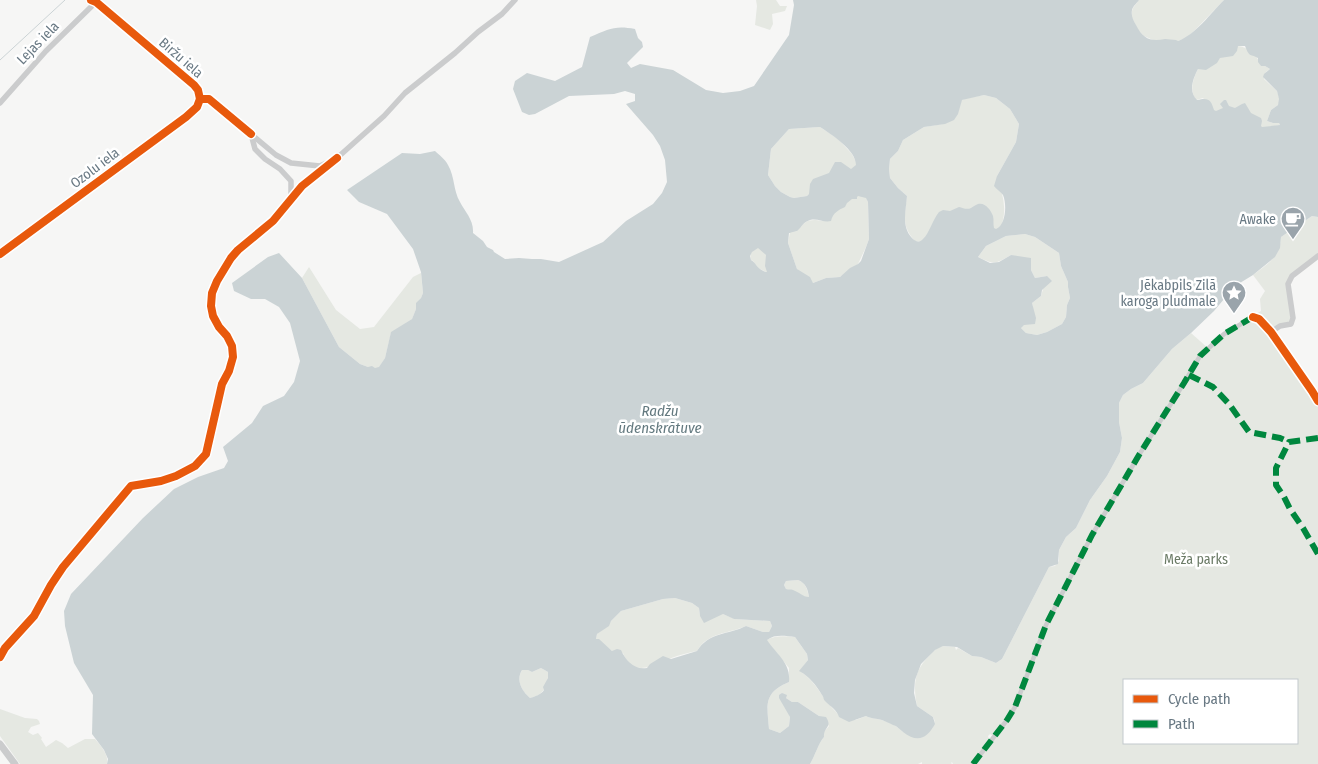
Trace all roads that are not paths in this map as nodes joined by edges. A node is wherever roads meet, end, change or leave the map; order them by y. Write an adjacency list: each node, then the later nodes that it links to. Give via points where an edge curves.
1 (515, 0): 6 (street, via 405,93)
2 (94, 1): 3 (street, Biržu iela, via 194,85); 4 (street, Lejas iela)
3 (200, 99): 5 (street, Biržu iela, via 209,99); 8 (street, Ozolu iela, via 197,107 186,117)
4 (0, 103)
5 (250, 134): 6 (street, Biržu iela, via 291,163 320,166); 7 (street, via 255,149 292,181)
6 (337, 158): 7 (street, via 302,186)
7 (290, 202): 13 (street, via 231,258 212,293 213,316 232,346 233,357 222,384 206,454 195,466 176,476 131,486 63,568 34,616)
8 (0, 254)
9 (1318, 256): 11 (street, via 1292,276 1288,284 1294,318 1291,324)
10 (1253, 317): 11 (street); 16 (street, via 1224,334 1200,356 1092,535 1046,625 1015,707)
11 (1271, 332): 12 (street)
12 (1318, 401)
13 (0, 657)
14 (0, 744): 15 (street)
15 (15, 764)
16 (973, 764)

